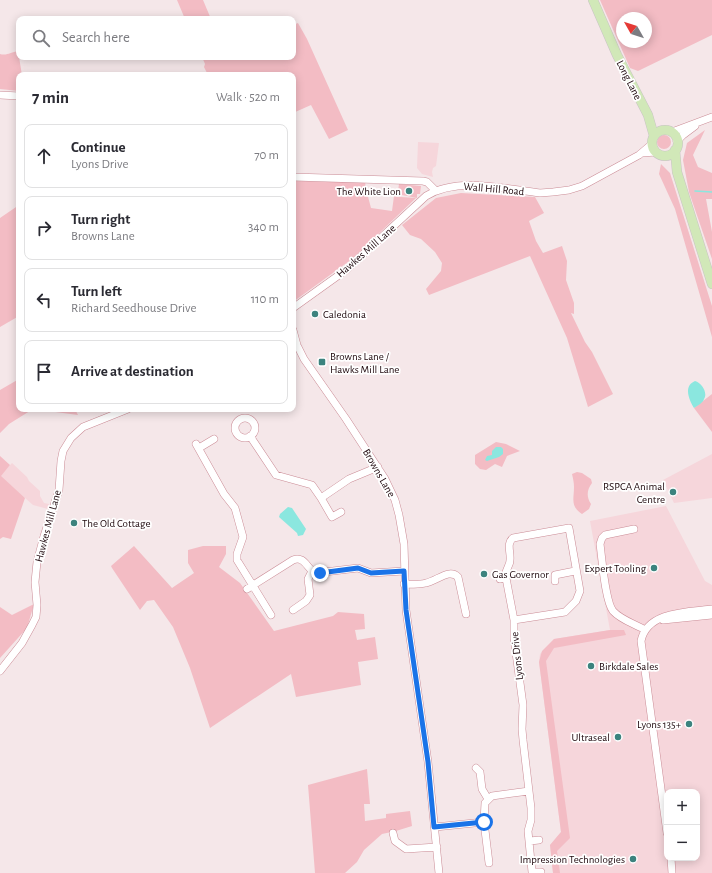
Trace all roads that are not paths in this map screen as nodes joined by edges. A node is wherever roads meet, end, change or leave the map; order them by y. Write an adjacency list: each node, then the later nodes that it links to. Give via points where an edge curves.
1 (593, 0): 4 (main road, Long Lane, via 617,55)
2 (0, 94): 3 (street)
3 (16, 96)
4 (648, 115): 7 (main road, Long Lane); 8 (main road, Long Lane)
5 (712, 117): 6 (street)
6 (701, 121): 7 (street); 9 (street, via 683,135)
7 (668, 131): 8 (main road, via 657,132); 9 (main road, via 675,135)
8 (653, 140): 10 (street, Wall Hill Road); 11 (main road)
9 (676, 146): 11 (main road, via 668,155); 12 (main road)
10 (642, 153): 11 (street, Wall Hill Road); 14 (street, Wall Hill Road, via 582,186 569,190 540,193 461,186)
11 (659, 154): 12 (main road, via 668,160)
12 (677, 172): 15 (main road)
13 (296, 177): 14 (street, via 423,181)
14 (435, 190): 16 (street, Hawkes Mill Lane, via 346,270)
15 (712, 284)
16 (296, 306)
17 (296, 341): 21 (street, Browns Lane, via 304,359)
18 (120, 412): 39 (street, Hawkes Mill Lane, via 82,427 63,451 59,490 38,562 35,582 36,617 22,643)
19 (250, 436): 22 (street, via 276,475 312,485)
20 (214, 440): 30 (street, via 197,446 224,494 235,508 243,537 236,557)
21 (378, 467): 22 (street, via 349,479); 26 (street, Browns Lane, via 395,500 399,516 404,544)
22 (321, 498): 23 (street, via 332,517)
23 (341, 512)
24 (634, 529): 38 (street, via 605,535 600,544 611,608 619,616)
25 (312, 571): 26 (street, via 320,573 358,568 371,573); 30 (street, via 302,560 296,559); 32 (street, via 308,577 310,595)
26 (404, 571): 29 (street, Browns Lane)
27 (575, 571): 28 (street); 36 (street, Lyons Drive, via 580,592 576,601 565,612); 36 (street, Lyons Drive, via 571,527 510,540 510,561 503,578)
28 (554, 575)
29 (404, 584): 33 (street, via 427,583 443,576 455,575 458,578); 45 (street, Browns Lane)
30 (250, 587): 34 (street)
31 (712, 609): 37 (street, via 675,614)
32 (293, 610)
33 (466, 614)
34 (271, 615)
35 (712, 615): 37 (street)
36 (514, 620): 41 (street, Lyons Drive)
37 (653, 622): 38 (street)
38 (645, 630): 43 (street, via 642,646)
39 (0, 670)
40 (481, 770): 42 (street, via 482,789)
41 (529, 791): 42 (street, via 492,796); 48 (street, Lyons Drive)
42 (488, 799): 44 (street, via 484,808)
43 (664, 804)
44 (484, 822): 45 (street); 51 (street)
45 (434, 827): 49 (street, Browns Lane)
46 (393, 833): 49 (street, via 395,841 406,849)
47 (539, 840): 48 (street)
48 (530, 841): 54 (street, Lyons Drive)
49 (437, 847): 53 (street, Browns Lane)
50 (670, 861): 55 (street)
51 (488, 863)
52 (541, 872): 54 (street)
53 (439, 873)
54 (529, 873)
55 (672, 873)

